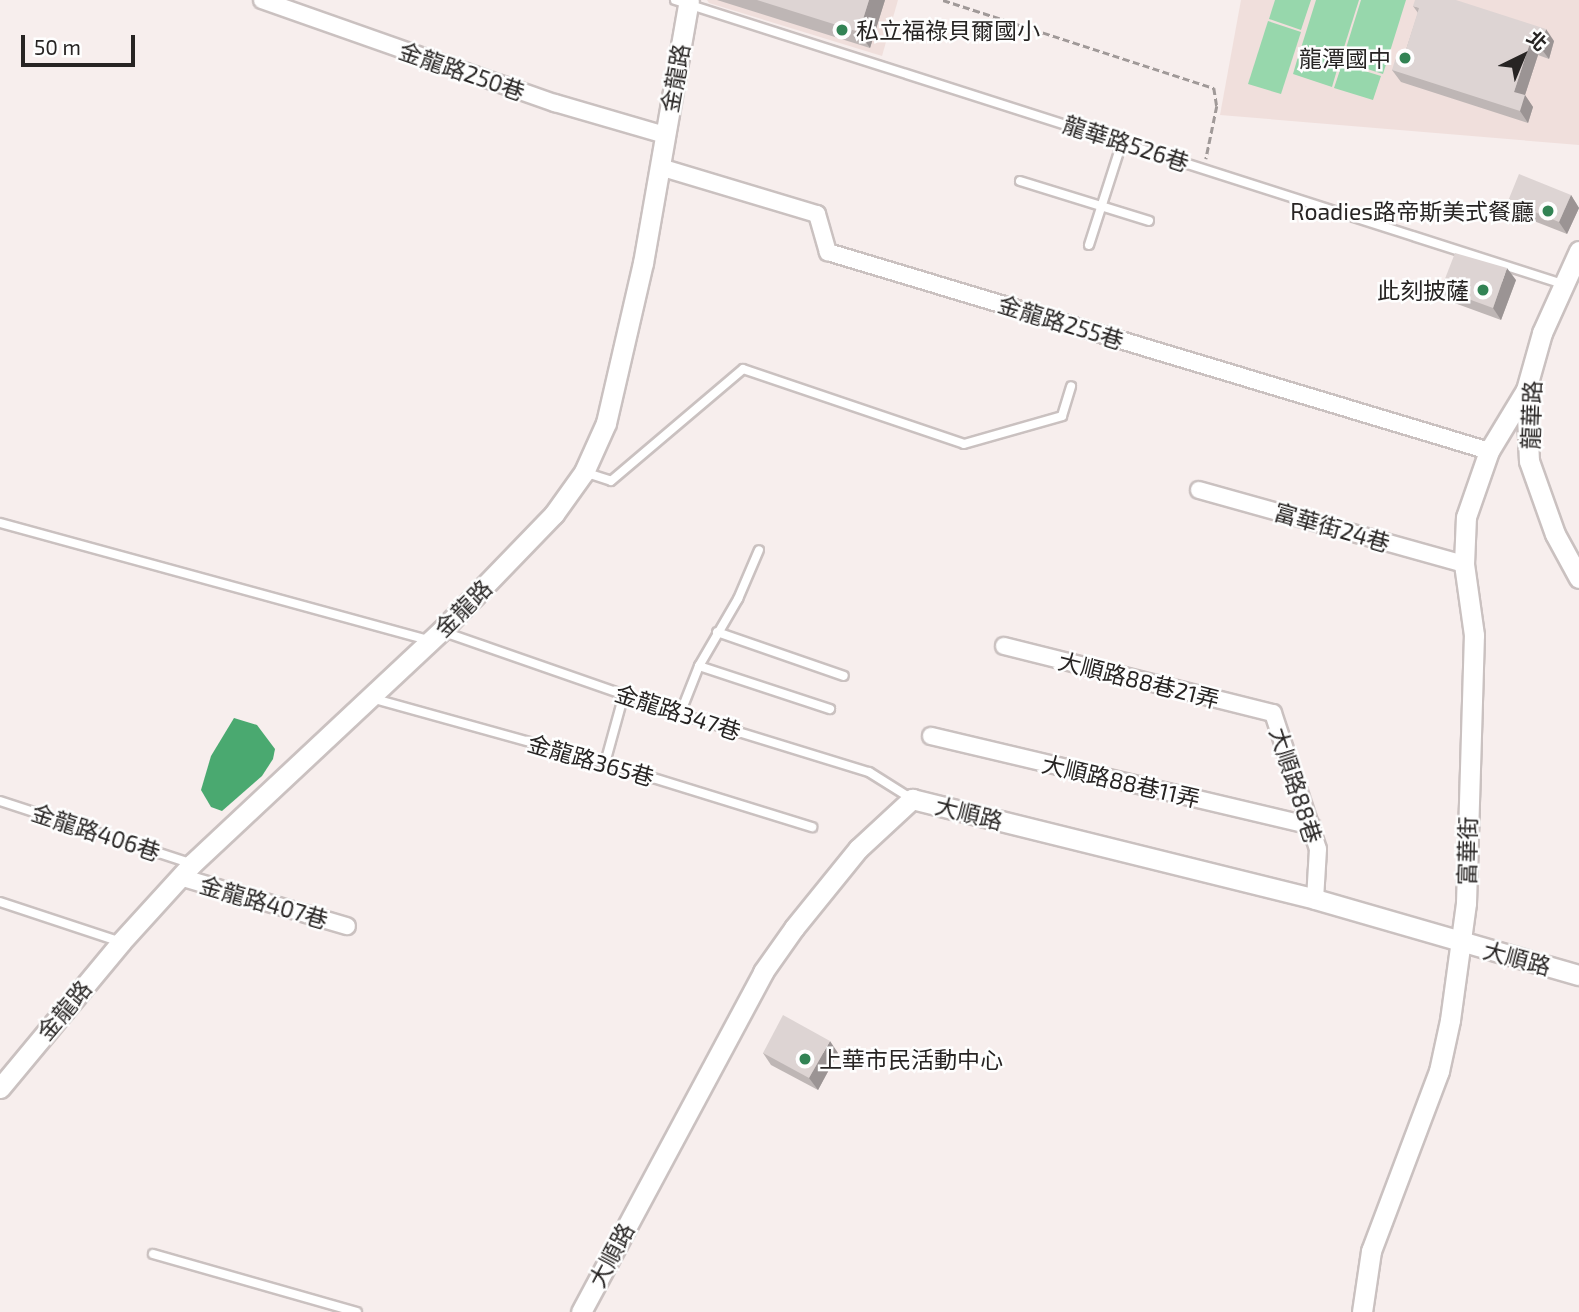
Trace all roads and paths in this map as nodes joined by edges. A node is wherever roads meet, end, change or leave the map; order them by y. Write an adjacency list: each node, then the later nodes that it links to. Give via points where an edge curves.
1 (262, 0): 4 (street, 金龍路250巷, via 555,103)
2 (943, 0): 7 (path, via 1214,88 1217,106)
3 (684, 1): 4 (street, 金龍路); 5 (lane, 龍華路526巷)
4 (665, 135): 6 (street, 金龍路)
5 (1122, 142): 7 (lane, 龍華路526巷); 9 (lane)
6 (660, 167): 16 (street, 金龍路255巷, via 817,214 828,252); 17 (street, 金龍路, via 606,423)
7 (1204, 169): 13 (lane, 龍華路526巷)
8 (1020, 181): 9 (lane)
9 (1102, 207): 10 (lane); 11 (lane)
10 (1149, 221)
11 (1088, 245)
12 (1579, 251): 13 (street, 龍華路)
13 (1563, 284): 15 (street, 龍華路, via 1542,333)
14 (1071, 386): 17 (lane, via 1062,416 964,444 743,369 611,481)
15 (1526, 390): 16 (street, 富華街); 22 (street, 龍華路, via 1529,461 1555,534)
16 (1489, 451): 21 (street, 富華街, via 1466,517)
17 (584, 472): 24 (street, 金龍路, via 554,514)
18 (1199, 489): 21 (street, 富華街24巷)
19 (0, 523): 24 (lane, 金龍路347巷)
20 (759, 550): 23 (lane, via 738,599)
21 (1465, 564): 44 (street, 富華街, via 1473,648 1466,903)
22 (1579, 578)
23 (717, 632): 26 (lane); 27 (lane)
24 (436, 636): 28 (lane, 金龍路347巷); 29 (street, 金龍路)
25 (1004, 646): 31 (street, 大順路88巷21弄)
26 (699, 666): 30 (lane); 32 (lane)
27 (844, 676)
28 (624, 694): 32 (lane, 金龍路347巷); 34 (lane)
29 (370, 698): 34 (lane, 金龍路365巷); 39 (street, 金龍路)
30 (830, 709)
31 (1273, 713): 37 (street, 大順路88巷)
32 (680, 714): 35 (lane, 金龍路347巷, via 869,772)
33 (931, 736): 37 (street, 大順路88巷11弄)
34 (605, 763): 38 (lane, 金龍路365巷)
35 (912, 799): 40 (street, 大順路); 49 (street, 大順路, via 858,849 763,972)
36 (0, 801): 39 (lane, 金龍路406巷)
37 (1311, 826): 40 (street, 大順路88巷, via 1318,849)
38 (811, 827)
39 (186, 870): 42 (street, 金龍路407巷); 43 (street, 金龍路)
40 (1315, 899): 44 (street, 大順路)
41 (0, 902): 43 (lane)
42 (347, 926)
43 (121, 942): 46 (street, 金龍路)
44 (1459, 943): 45 (street, 大順路); 50 (street, 富華街, via 1439,1072 1371,1251)
45 (1579, 975)
46 (0, 1088)
47 (153, 1254): 48 (lane)
48 (357, 1312)
49 (580, 1312)
50 (1362, 1312)

